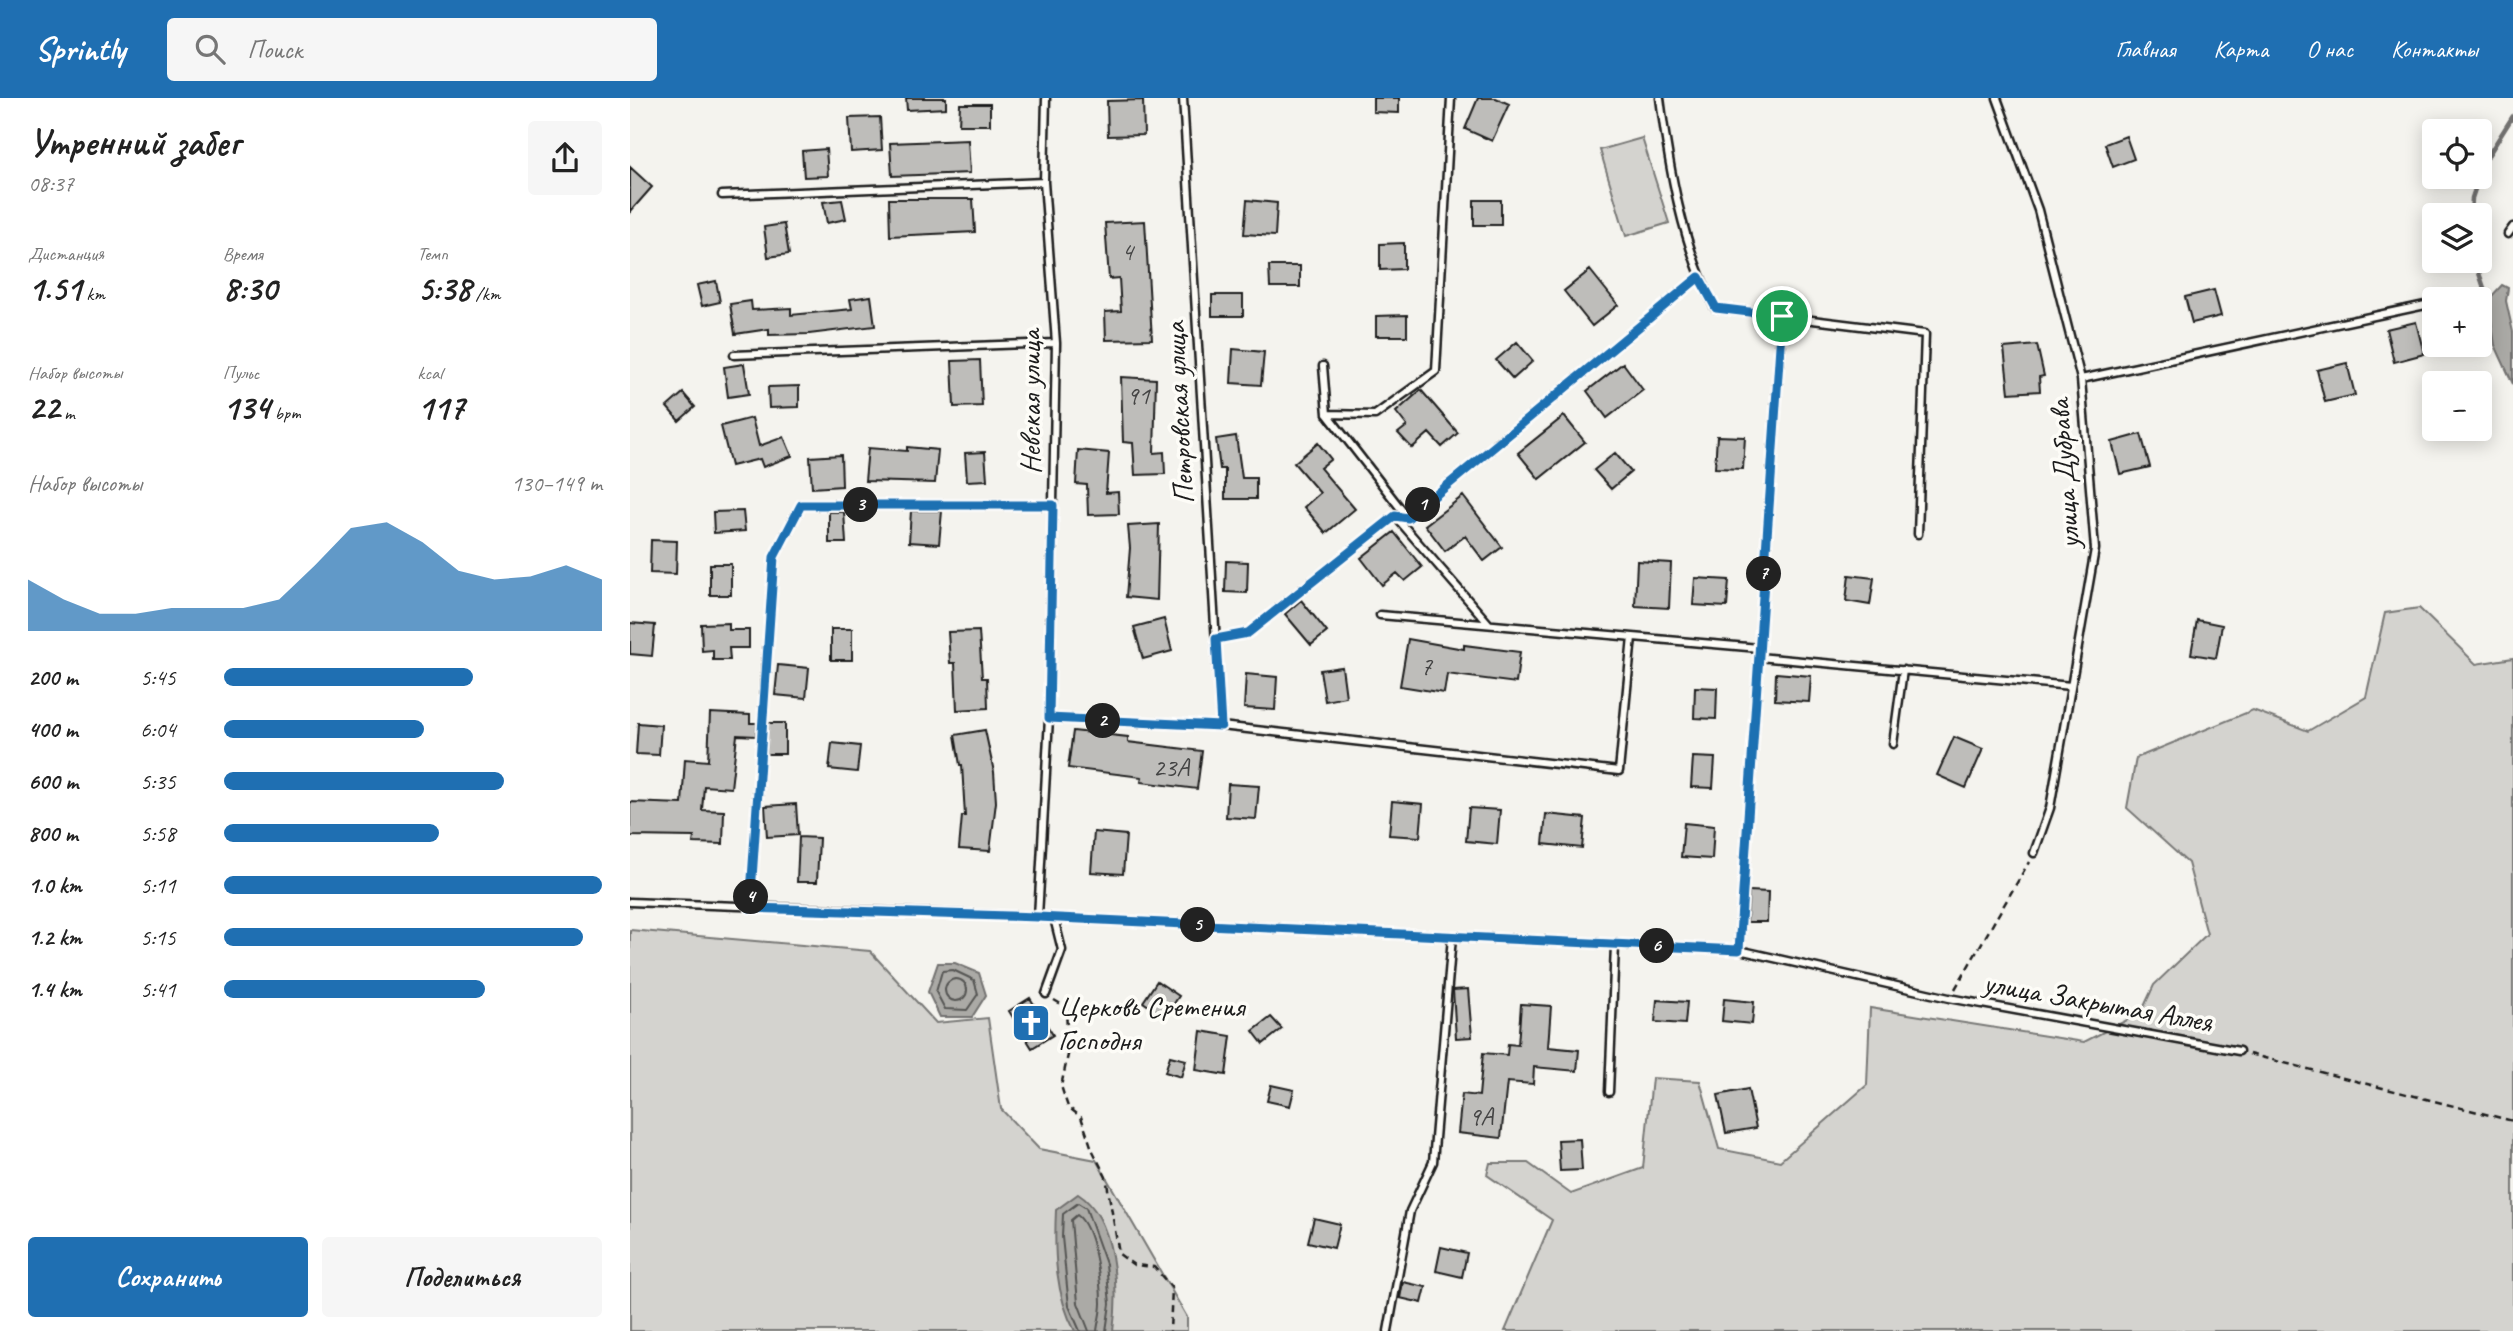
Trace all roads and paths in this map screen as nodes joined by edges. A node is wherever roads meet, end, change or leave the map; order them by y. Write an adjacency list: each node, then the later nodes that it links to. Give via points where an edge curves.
1 (1046, 98): 6 (lane, Невская улица)
2 (1183, 98): 25 (lane, Петровская улица)
3 (1451, 98): 17 (lane, via 1436,371 1375,415)
4 (1660, 98): 10 (lane, via 1666,148)
5 (1997, 98): 16 (lane, улица Дубрава, via 2038,210)
6 (1044, 182): 7 (lane); 13 (lane, Невская улица)
7 (722, 195)
8 (2513, 227): 9 (lane)
9 (2508, 234)
10 (1699, 277): 12 (lane, via 1716,308); 20 (lane)
11 (2422, 306): 16 (lane)
12 (1782, 316): 21 (lane, via 1925,334); 26 (lane)
13 (1056, 343): 14 (lane); 18 (lane, Невская улица)
14 (734, 355)
15 (1323, 366): 17 (lane)
16 (2081, 379): 29 (lane, улица Дубрава, via 2095,549)
17 (1327, 414): 20 (lane)
18 (1053, 505): 30 (lane, Невская улица); 35 (lane, via 801,505 774,557)
19 (1395, 516): 20 (lane); 23 (lane); 25 (lane, via 1248,633)
20 (1408, 518)
21 (1919, 534)
22 (1380, 615): 23 (lane)
23 (1489, 624): 24 (lane)
24 (1632, 637): 26 (lane); 31 (lane, via 1619,771)
25 (1216, 639): 31 (lane, Петровская улица)
26 (1759, 648): 27 (lane)
27 (1759, 657): 28 (lane); 40 (lane)
28 (1903, 670): 29 (lane); 32 (lane)
29 (2071, 686): 33 (lane, улица Дубрава, via 2050,808)
30 (1049, 718): 31 (lane); 36 (lane, Невская улица)
31 (1221, 726)
32 (1893, 744)
33 (2034, 853): 42 (path)
34 (630, 902): 35 (lane, улица Закрытая Аллея)
35 (750, 908): 36 (lane, улица Закрытая Аллея)
36 (1038, 917): 37 (lane, улица Закрытая Аллея)
37 (1054, 918): 38 (lane, улица Закрытая Аллея); 41 (lane, via 1062,950)
38 (1452, 937): 39 (lane, улица Закрытая Аллея); 47 (lane, via 1433,1162 1410,1211)
39 (1615, 945): 40 (lane, улица Закрытая Аллея); 44 (lane)
40 (1739, 950): 42 (lane, улица Закрытая Аллея)
41 (1045, 995): 46 (path, via 1066,1007 1068,1055 1061,1086 1068,1107 1082,1117 1107,1177 1119,1254 1134,1265 1154,1267 1172,1288)
42 (1949, 998): 43 (lane, улица Закрытая Аллея)
43 (2239, 1051): 45 (path)
44 (1609, 1092)
45 (2513, 1121)
46 (1170, 1331)
47 (1388, 1331)

